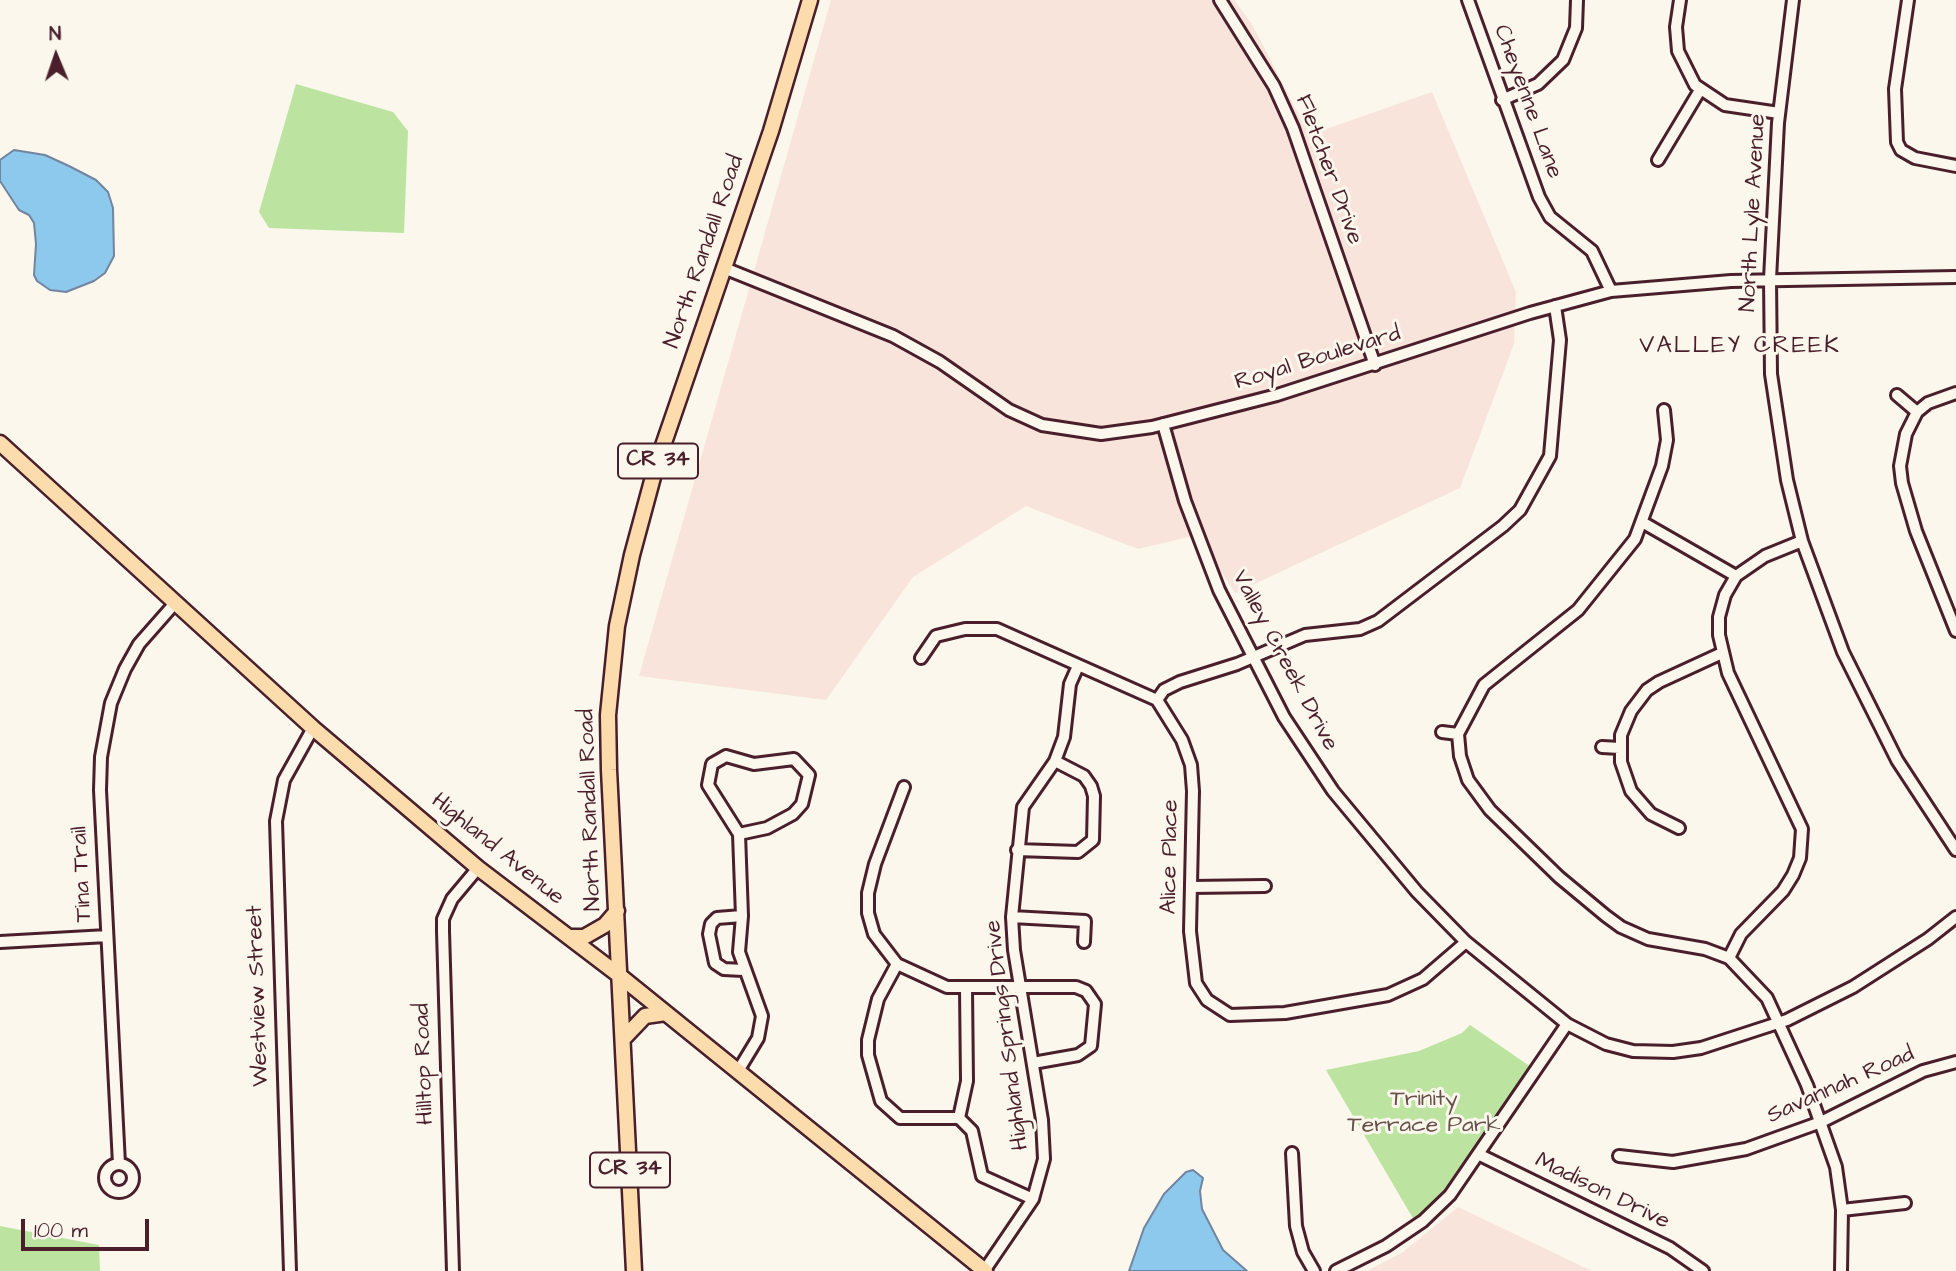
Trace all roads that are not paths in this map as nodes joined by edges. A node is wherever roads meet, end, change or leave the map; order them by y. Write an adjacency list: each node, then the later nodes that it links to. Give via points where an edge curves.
1 (810, 0): 15 (main road, North Randall Road / CR 34)
2 (1220, 0): 20 (street, Fletcher Drive, via 1274,86 1293,128)
3 (1468, 0): 9 (street, Cheyenne Lane)
4 (1577, 0): 9 (street, via 1576,28 1563,60 1538,84)
5 (1680, 0): 8 (street, via 1678,51)
6 (1793, 0): 10 (street, North Lyle Avenue)
7 (1909, 0): 12 (street, via 1895,89 1897,142 1915,158)
8 (1700, 90): 10 (street, via 1725,105); 11 (street)
9 (1502, 100): 13 (street, Cheyenne Lane, via 1528,176)
10 (1779, 113): 17 (street, North Lyle Avenue)
11 (1658, 160)
12 (1956, 166)
13 (1550, 217): 14 (street); 18 (street, Cheyenne Lane, via 1592,251)
14 (1541, 226)
15 (724, 268): 25 (street, Royal Boulevard, via 892,337 940,362 1009,410 1042,425 1101,434); 51 (main road, North Randall Road / CR 34, via 656,466 617,626 608,715)
16 (1956, 277): 17 (street, Royal Boulevard)
17 (1770, 279): 18 (street, Royal Boulevard); 28 (street, North Lyle Avenue, via 1773,387)
18 (1611, 291): 19 (street, Royal Boulevard)
19 (1555, 306): 20 (street, Royal Boulevard); 33 (street, via 1560,340 1550,456 1520,510 1378,621 1360,629 1305,635)
20 (1375, 365): 25 (street, Royal Boulevard)
21 (1956, 393): 24 (street)
22 (1897, 395): 24 (street)
23 (1664, 410): 27 (street, via 1667,440 1662,466)
24 (1917, 412): 31 (street, via 1901,452 1902,483)
25 (1163, 424): 33 (street, Valley Creek Drive, via 1204,554)
26 (0, 443): 30 (main road, Highland Avenue)
27 (1642, 522): 29 (street); 39 (street, via 1620,561 1578,610 1484,685)
28 (1802, 541): 29 (street, via 1765,556); 47 (street, North Lyle Avenue, via 1822,601 1868,707)
29 (1736, 576): 32 (street, via 1719,617)
30 (176, 602): 37 (main road, Highland Avenue); 55 (street, Tina Trail, via 134,652 107,718 100,790)
31 (1956, 631)
32 (1722, 653): 41 (street, via 1647,690 1632,711); 60 (street, via 1802,829 1800,858 1793,875 1741,934)
33 (1252, 657): 36 (street, via 1180,682 1164,690); 59 (street, Valley Creek Drive, via 1284,717 1333,791 1376,846)
34 (921, 658): 35 (street, via 936,636 965,629 997,629)
35 (1078, 666): 36 (street); 42 (street, Highland Springs Drive, via 1070,684)
36 (1157, 700): 50 (street, Alice Place, via 1182,740 1191,765)
37 (313, 728): 48 (main road, Highland Avenue); 82 (street, Westview Street, via 284,780 275,821)
38 (1442, 732): 39 (street)
39 (1458, 734): 60 (street, via 1463,768 1476,793 1598,910 1641,937)
40 (1602, 747): 41 (street)
41 (1620, 748): 44 (street, via 1630,791 1651,814)
42 (1055, 761): 46 (street, Highland Springs Drive, via 1023,807); 46 (street, via 1084,776 1091,786 1093,840 1078,852)
43 (904, 787): 61 (street, via 868,893 874,934)
44 (1679, 828)
45 (739, 834): 45 (street, via 709,790 708,774 714,760 726,756 763,764 789,758 803,765 809,785 796,811 767,828); 52 (street)
46 (1017, 850): 53 (street, Highland Springs Drive)
47 (1956, 850)
48 (478, 867): 56 (main road, Highland Avenue); 83 (street, Hilltop Road, via 452,899 443,919)
49 (1265, 886): 50 (street)
50 (1192, 887): 59 (street, Alice Place, via 1191,954 1196,983 1207,1000 1230,1015 1285,1013 1388,995 1423,979)
51 (617, 911): 56 (main road, via 584,937); 63 (main road, North Randall Road / CR 34)
52 (741, 916): 62 (street, via 738,946); 62 (street, via 717,918 709,934 715,963 729,971)
53 (1012, 917): 58 (street, via 1085,921); 64 (street, Highland Springs Drive)
54 (1956, 917): 67 (street, Valley Creek Drive, via 1853,987)
55 (107, 936): 57 (street); 78 (street, Tina Trail)
56 (569, 937): 63 (main road, Highland Avenue)
57 (0, 942)
58 (1084, 942)
59 (1466, 942): 68 (street, Valley Creek Drive)
60 (1729, 958): 67 (street, via 1757,984)
61 (897, 964): 65 (street, via 947,987); 73 (street, via 878,999 868,1040 881,1101 900,1118)
62 (743, 970): 72 (street, via 761,1007 762,1021 758,1038)
63 (620, 976): 66 (main road, Highland Avenue); 69 (main road, North Randall Road / CR 34)
64 (1020, 987): 65 (street); 71 (street, Highland Springs Drive); 71 (street, via 1076,987 1086,991 1094,1004 1094,1039 1087,1051)
65 (966, 989): 73 (street, via 967,1081)
66 (666, 1013): 69 (main road, via 645,1016); 72 (main road, Highland Avenue)
67 (1779, 1023): 68 (street, Valley Creek Drive, via 1694,1050 1660,1053 1605,1044); 74 (street)
68 (1567, 1024): 76 (street)
69 (624, 1038): 84 (main road, North Randall Road / CR 34)
70 (1956, 1062): 74 (street, Savannah Road, via 1923,1072)
71 (1033, 1063): 79 (street, Highland Springs Drive, via 1044,1138 1044,1159)
72 (738, 1071): 85 (main road, Highland Avenue)
73 (959, 1118): 79 (street, via 972,1131 982,1176)
74 (1821, 1122): 77 (street, Savannah Road, via 1699,1160 1649,1162); 81 (street, via 1836,1167)
75 (1292, 1153): 86 (street, via 1296,1226)
76 (1480, 1155): 87 (street, via 1423,1221); 88 (street, Madison Drive, via 1670,1248)
77 (1619, 1156)
78 (119, 1164)
79 (1033, 1199): 85 (street, Highland Springs Drive)
80 (1905, 1203): 81 (street)
81 (1842, 1210): 89 (street)
82 (290, 1271)
83 (453, 1271)
84 (634, 1271)
85 (984, 1271)
86 (1314, 1271)
87 (1336, 1271)
88 (1703, 1271)
89 (1841, 1271)

